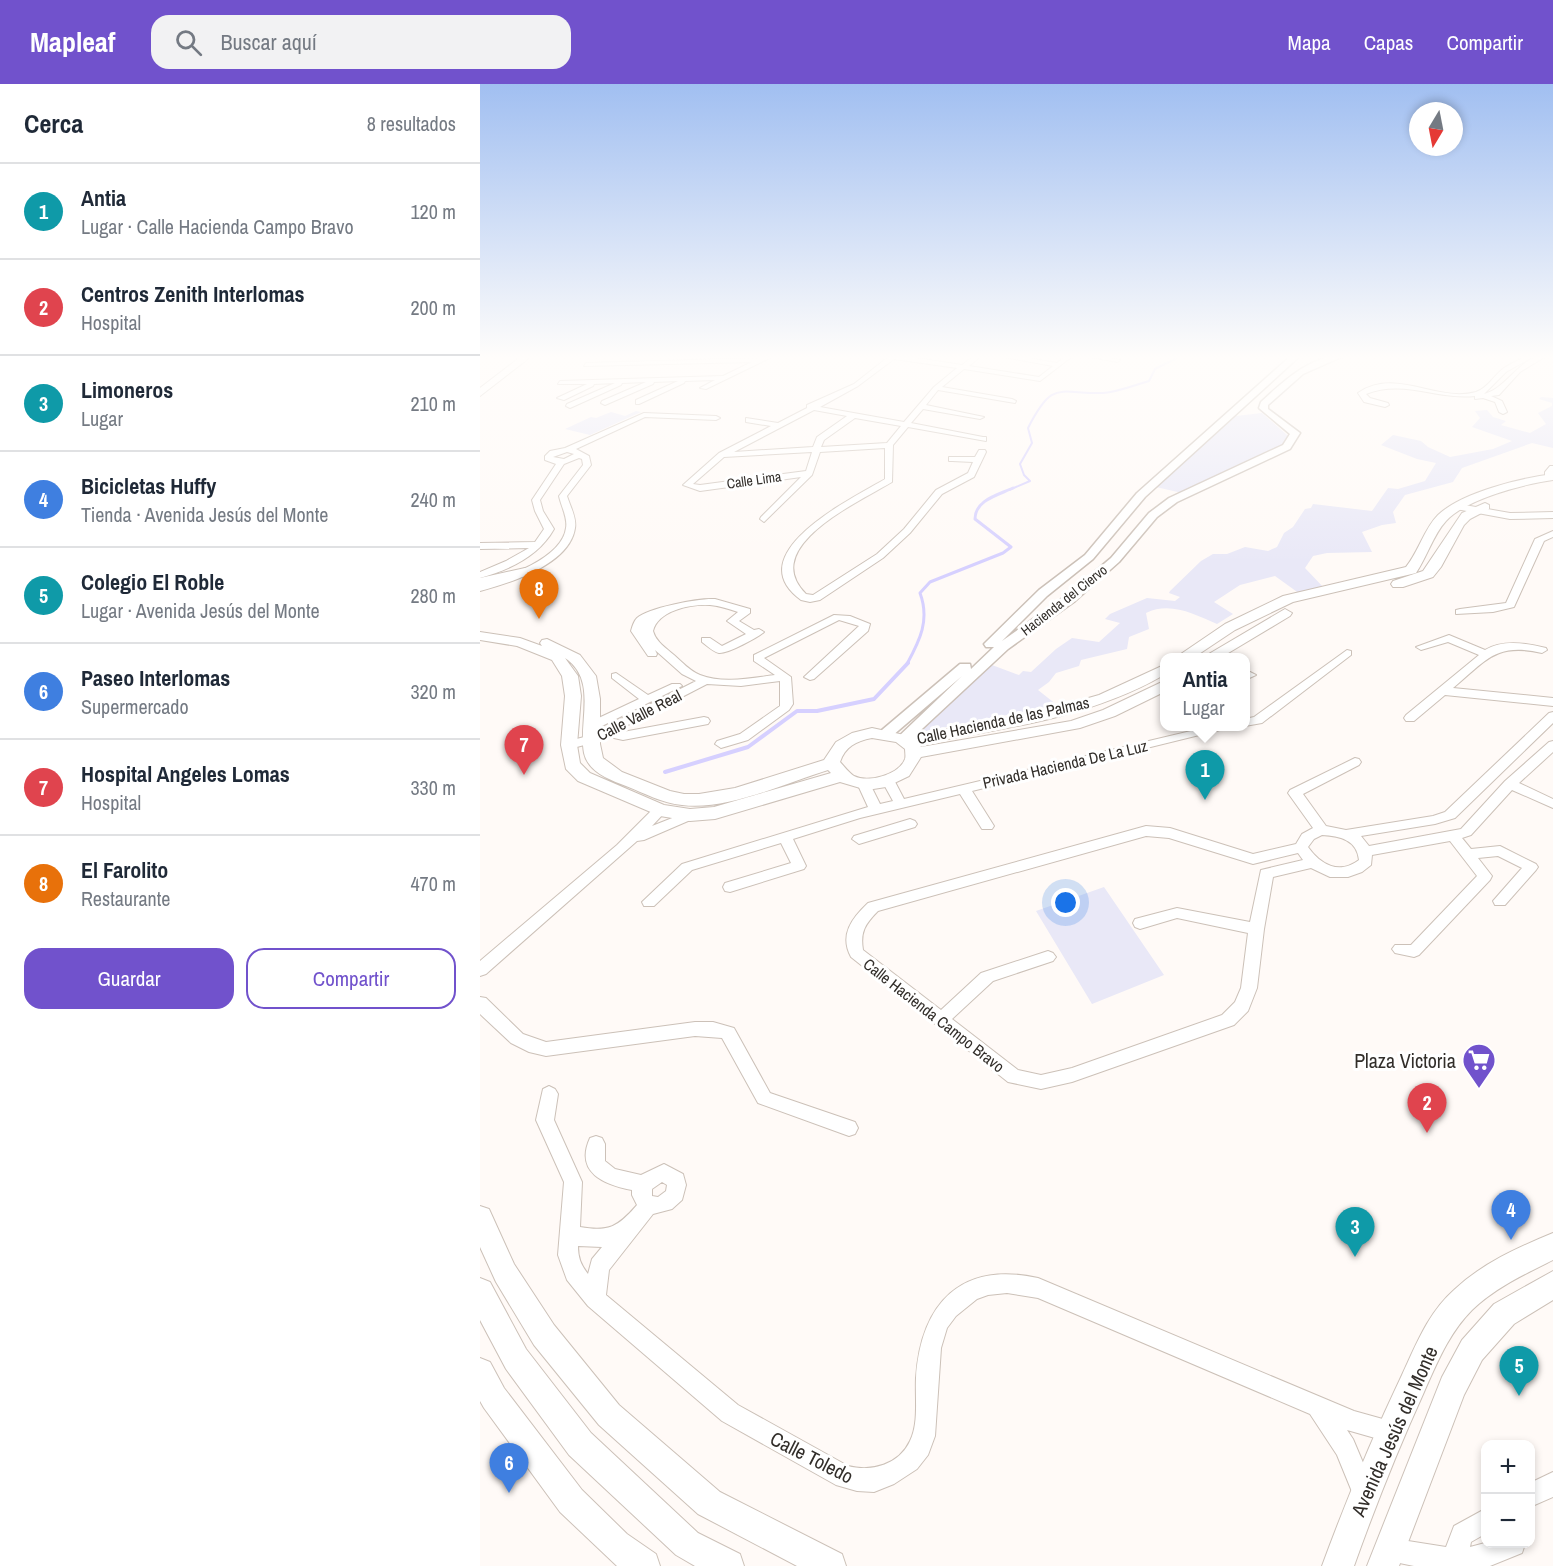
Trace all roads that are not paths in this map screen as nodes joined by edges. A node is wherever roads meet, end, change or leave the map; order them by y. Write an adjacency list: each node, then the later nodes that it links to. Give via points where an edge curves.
1 (624, 424): 10 (street)
2 (778, 424): 12 (street)
3 (840, 424): 9 (street, via 820,439)
4 (904, 424): 7 (street); 8 (street)
5 (1221, 424): 17 (street, Hacienda del Ciervo)
6 (1284, 424): 20 (street, Hacienda del Ciervo, via 1295,433 1290,444 1202,487)
7 (983, 439)
8 (889, 444): 9 (street); 13 (street, via 889,480 813,526 788,561 787,572 800,596 812,599 880,556 939,492 971,475 980,456)
9 (815, 449): 12 (street); 15 (street)
10 (567, 450): 11 (street); 14 (street, via 548,456 550,460)
11 (579, 454): 14 (street); 19 (street, via 586,458 587,465)
12 (722, 455): 15 (street, Calle Lima, via 687,485 699,488)
13 (952, 459)
14 (562, 461): 18 (street)
15 (809, 473): 27 (street)
16 (1552, 476): 22 (main road)
17 (1153, 484): 20 (street); 21 (street, Hacienda del Ciervo)
18 (542, 488): 19 (street); 26 (street, via 536,500 539,511)
19 (567, 489): 26 (street)
20 (1171, 492): 21 (street); 39 (street, Hacienda del Ciervo, via 1115,560)
21 (1141, 495): 37 (street, Hacienda del Ciervo, via 1089,556)
22 (1474, 506): 24 (street); 49 (main road, via 1440,519 1411,570 1288,599 1230,627); 50 (main road, via 1428,574 1298,606)
23 (1553, 509): 24 (street)
24 (1530, 513): 25 (street)
25 (1553, 515)
26 (556, 517): 29 (street, via 545,538); 32 (street, via 571,526 569,536)
27 (764, 519)
28 (1553, 534): 38 (street, via 1540,539 1510,605)
29 (536, 545): 30 (street); 31 (street)
30 (480, 546)
31 (523, 556): 32 (street); 34 (street)
32 (545, 561): 33 (street)
33 (525, 572): 35 (main road); 36 (street)
34 (480, 575)
35 (480, 582)
36 (480, 588)
37 (1026, 609): 39 (street); 71 (street, Hacienda del Ciervo)
38 (1460, 612)
39 (1045, 616): 71 (street, Hacienda del Ciervo, via 1003,646)
40 (480, 625): 70 (main road, via 538,639 571,652 588,671)
41 (480, 632): 45 (main road)
42 (1461, 635): 44 (street)
43 (480, 636): 45 (main road)
44 (1449, 638): 47 (street); 52 (street)
45 (512, 639): 73 (main road, via 557,657 570,676 573,696)
46 (709, 642): 57 (street, via 724,649 752,632 732,621 746,611 699,602 681,606 650,622 651,639)
47 (1421, 647)
48 (1542, 650): 52 (street, via 1522,645 1492,650)
49 (1188, 653)
50 (1216, 653)
51 (1347, 653): 66 (street, via 1258,720)
52 (1486, 655): 59 (street)
53 (1160, 671): 62 (main road, Calle Hacienda de las Palmas, via 1082,706)
54 (616, 676): 60 (street)
55 (785, 677): 56 (street, via 758,657 838,617 865,624); 57 (street, via 777,684 752,689); 72 (street, via 785,708 744,737)
56 (810, 677)
57 (696, 681): 60 (street, Calle Valle Real); 67 (street, Calle Valle Real)
58 (1160, 688): 68 (main road, Calle Hacienda de las Palmas, via 1109,713)
59 (1443, 691): 61 (street); 64 (street)
60 (647, 700): 70 (street, Calle Valle Real)
61 (1553, 702)
62 (1046, 714): 68 (street); 71 (main road, Calle Hacienda de las Palmas)
63 (1553, 716): 90 (street, via 1450,815)
64 (1410, 718)
65 (704, 721): 67 (street, via 623,736 618,735)
66 (1250, 722)
67 (616, 726): 70 (street, Calle Valle Real)
68 (1057, 728): 71 (main road, Calle Hacienda de las Palmas)
69 (1194, 731): 80 (street, Privada Hacienda De La Luz)
70 (592, 733): 73 (street, Calle Valle Real); 76 (main road, via 594,758 605,769 669,797 686,800)
71 (903, 741): 76 (main road, via 872,733 849,739 834,752); 77 (main road, via 914,761 909,769)
72 (721, 744)
73 (569, 745): 84 (main road, via 572,765 584,777)
74 (1553, 745): 79 (street)
75 (1355, 762): 89 (street, via 1295,793)
76 (836, 770): 78 (main road); 86 (main road, via 715,813)
77 (888, 781): 78 (main road); 81 (street)
78 (863, 783): 83 (street)
79 (1510, 784): 82 (street); 91 (street, via 1466,832)
80 (963, 788): 81 (street, Privada Hacienda De La Luz); 88 (street)
81 (900, 802): 83 (street, Privada Hacienda De La Luz)
82 (1553, 804)
83 (876, 809): 85 (street, Privada Hacienda De La Luz)
84 (660, 810): 86 (main road); 94 (street)
85 (858, 814): 87 (street, via 865,837); 92 (street, Privada Hacienda De La Luz)
86 (690, 815): 94 (street)
87 (910, 824)
88 (987, 826)
89 (1322, 830): 90 (street); 93 (street, via 1311,833)
90 (1347, 834): 95 (street)
91 (1453, 836): 95 (street); 96 (street)
92 (785, 837): 98 (street, via 799,866); 100 (street, Privada Hacienda De La Luz, via 687,867)
93 (1301, 847): 97 (street); 107 (street, Calle Hacienda Campo Bravo, via 1253,859 1170,833 1146,831 873,907 857,922 853,937 856,953)
94 (622, 848): 105 (street)
95 (1366, 851): 97 (street, via 1366,862 1357,871 1324,871)
96 (1467, 854): 99 (street, via 1500,851 1531,867); 103 (street, via 1485,876 1414,951)
97 (1310, 863): 102 (street, Calle Hacienda Campo Bravo, via 1266,874)
98 (729, 886)
99 (1500, 901)
100 (649, 902)
101 (1140, 923): 102 (street, via 1177,913)
102 (1256, 929): 107 (street, Calle Hacienda Campo Bravo, via 1249,988 1242,1006 1228,1020 1072,1076 1041,1082 1014,1077)
103 (1400, 949)
104 (1048, 957): 107 (street, via 987,977)
105 (480, 970)
106 (480, 1003): 109 (street, via 517,1041 529,1047 546,1049 695,1029 728,1034 764,1098)
107 (941, 1020)
108 (549, 1094): 115 (street, Calle Toledo, via 545,1120 573,1182)
109 (849, 1128)
110 (597, 1144): 111 (street, via 593,1156 603,1173)
111 (644, 1184): 112 (street, via 642,1200); 112 (street, via 664,1173 673,1177 677,1185 669,1201)
112 (649, 1205): 114 (street)
113 (480, 1218): 133 (main road, via 505,1273 544,1335 609,1415 709,1503)
114 (626, 1232): 115 (street, via 598,1239); 119 (street, via 599,1266)
115 (571, 1234): 119 (street, Calle Toledo, via 568,1255 574,1273)
116 (1553, 1246): 122 (main road, Avenida Jesús del Monte, via 1479,1288 1454,1310 1432,1343)
117 (1553, 1285): 129 (main road, Avenida Jesús del Monte, via 1504,1314 1472,1350 1452,1387)
118 (480, 1292): 132 (main road, via 516,1359 580,1444 687,1544)
119 (595, 1299): 121 (street, Calle Toledo, via 730,1413 844,1477 865,1482 885,1477 917,1453 926,1420 927,1363 936,1327 948,1307 982,1286 1009,1281 1038,1288)
120 (480, 1372): 131 (main road, via 494,1398 571,1501)
121 (1316, 1405): 122 (street, Calle Toledo, via 1354,1422); 124 (street, via 1345,1447)
122 (1389, 1431): 124 (main road, Avenida Jesús del Monte)
123 (1553, 1484): 125 (street)
124 (1364, 1493): 128 (main road, Avenida Jesús del Monte)
125 (1534, 1494)
126 (1481, 1523): 130 (street, via 1462,1534)
127 (1504, 1548): 130 (street, via 1480,1558)
128 (1342, 1555)
129 (1386, 1558): 130 (street)
130 (1453, 1560)
131 (644, 1566)
132 (728, 1566)
133 (830, 1566)

